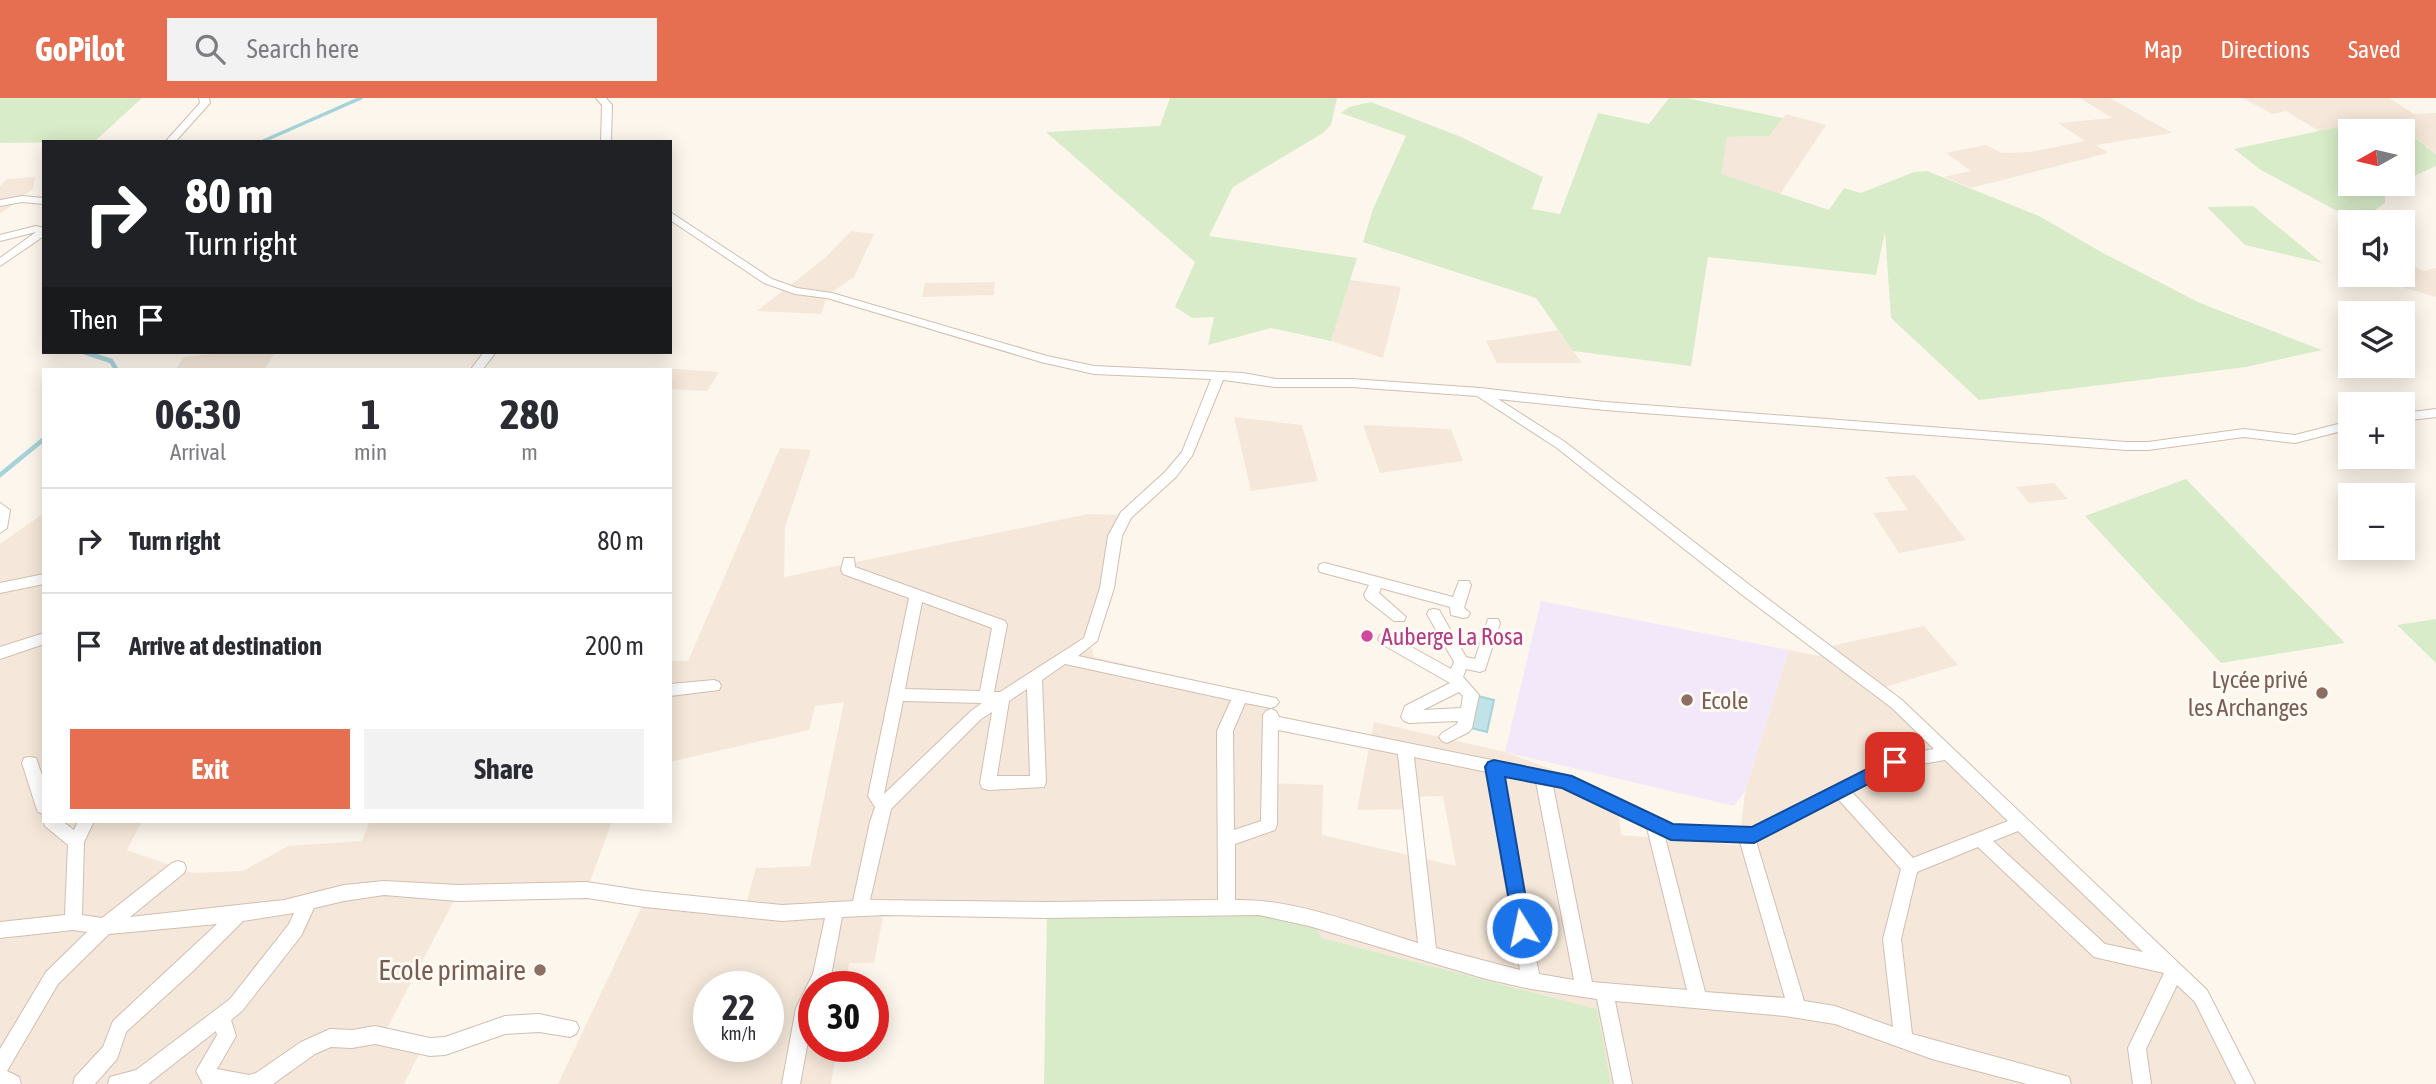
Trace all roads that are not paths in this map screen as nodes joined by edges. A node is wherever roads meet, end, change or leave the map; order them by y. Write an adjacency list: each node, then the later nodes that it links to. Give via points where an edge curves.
1 (204, 98): 3 (street, via 205,103)
2 (601, 98): 4 (street, via 607,105)
3 (172, 140)
4 (606, 140)
5 (42, 201): 6 (street)
6 (0, 202)
7 (672, 216): 13 (street, via 785,288 828,295 1073,366)
8 (40, 230): 9 (street); 10 (street)
9 (0, 238)
10 (0, 263)
11 (488, 354): 12 (street)
12 (478, 368)
13 (1218, 376): 14 (street); 33 (street, via 1188,453 1126,515 1115,536 1107,588 1090,641)
14 (1480, 392): 17 (street, via 1605,406 2126,446 2224,434 2295,439); 46 (street, via 1561,445 1848,666)
15 (2436, 413): 16 (street)
16 (2415, 416)
17 (2338, 428)
18 (0, 508): 19 (street)
19 (0, 528)
20 (849, 561): 25 (street, via 848,570)
21 (1325, 568): 23 (street)
22 (42, 579): 24 (street)
23 (1376, 584): 26 (street); 28 (street, via 1371,595)
24 (0, 588)
25 (916, 593): 39 (street); 41 (street, via 1000,625)
26 (1460, 596)
27 (1434, 614): 34 (street)
28 (1399, 617)
29 (1493, 623): 34 (street, via 1480,666)
30 (42, 639): 32 (street)
31 (1385, 639): 36 (street)
32 (0, 653)
33 (1066, 659): 35 (street); 40 (street)
34 (1461, 662): 36 (street)
35 (1034, 678): 41 (street); 41 (street, via 1038,782 988,783)
36 (1458, 681): 42 (street, via 1471,695); 42 (street, via 1416,717)
37 (714, 686): 38 (street)
38 (672, 690)
39 (896, 695): 41 (street); 52 (street, via 876,796)
40 (1241, 695): 43 (street, via 1271,700); 59 (street, via 1225,731)
41 (994, 697): 52 (street)
42 (1467, 714): 44 (street, via 1464,728)
43 (1271, 722): 45 (street); 59 (street, via 1269,825)
44 (1447, 737)
45 (1405, 749): 48 (street); 71 (street)
46 (1947, 752): 50 (street, via 1895,762); 55 (street)
47 (30, 763): 51 (street)
48 (1494, 767): 49 (street); 74 (street)
49 (1543, 777): 56 (street, via 1566,782); 75 (street)
50 (1840, 791): 57 (street, via 1754,835); 61 (street)
51 (42, 801)
52 (884, 805): 65 (street)
53 (53, 823): 60 (street)
54 (85, 823): 60 (street)
55 (2020, 823): 58 (street); 72 (street)
56 (1654, 824): 57 (street, via 1671,832); 77 (street)
57 (1746, 834): 78 (street)
58 (1980, 839): 61 (street); 72 (street, via 2100,951)
59 (1226, 840): 64 (street)
60 (76, 842): 68 (street)
61 (1910, 867): 81 (street, via 1892,939)
62 (177, 868): 69 (street)
63 (308, 902): 66 (street, via 384,888 458,893 587,890 782,913); 67 (street); 79 (street, via 287,941 236,1006)
64 (1227, 907): 65 (street); 71 (street, via 1259,906)
65 (860, 909): 66 (street)
66 (835, 911): 73 (street)
67 (238, 914): 69 (street); 86 (street, via 119,1027 110,1053)
68 (73, 922): 69 (street); 70 (street)
69 (105, 926): 83 (street, via 52,978)
70 (0, 930)
71 (1428, 954): 74 (street)
72 (2170, 968): 91 (street, via 2137,1048); 92 (street, via 2201,996)
73 (823, 971)
74 (1531, 981): 75 (street)
75 (1584, 990): 76 (street)
76 (1604, 991): 77 (street); 89 (street)
77 (1698, 999): 78 (street)
78 (1797, 1009): 81 (street, via 1835,1014)
79 (221, 1017): 80 (street, via 228,1036 205,1071 208,1077 248,1084 267,1078 330,1038 375,1035 430,1047 505,1025 539,1023); 87 (street, via 141,1079)
80 (570, 1028)
81 (1903, 1040): 90 (street)
82 (798, 1046): 88 (street)
83 (0, 1066)
84 (0, 1077): 85 (street)
85 (12, 1084)
86 (82, 1084)
87 (117, 1084)
88 (791, 1084)
89 (1623, 1084)
90 (2062, 1084)
91 (2142, 1084)
92 (2246, 1084)

